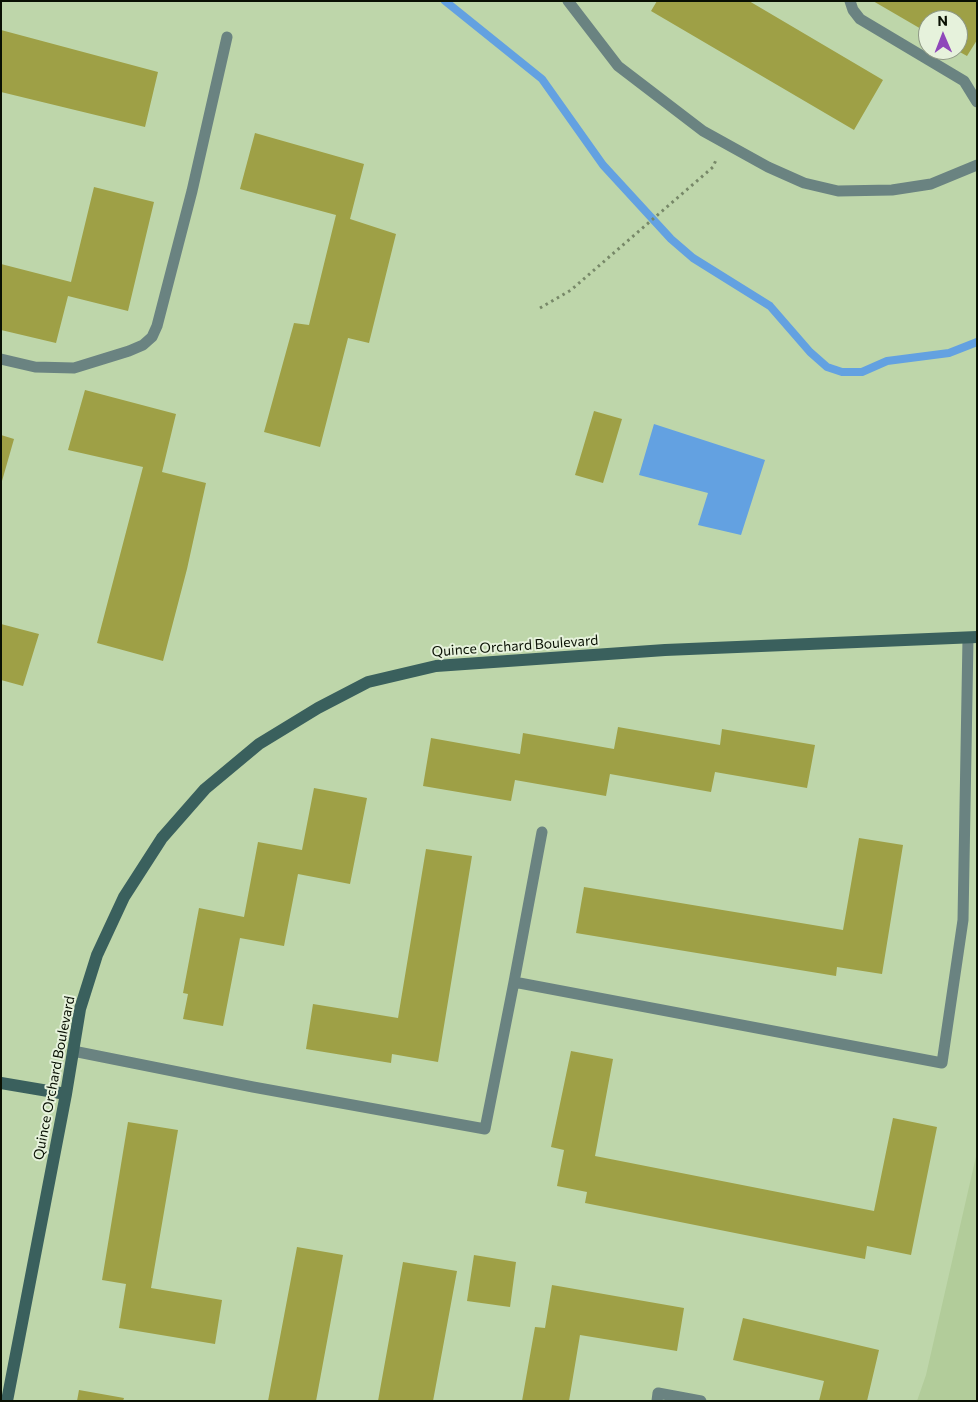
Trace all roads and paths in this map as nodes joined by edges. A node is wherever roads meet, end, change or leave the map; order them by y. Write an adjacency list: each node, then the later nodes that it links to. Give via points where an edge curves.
1 (568, 1): 5 (lane, via 618,66 703,131)
2 (850, 1): 4 (lane, via 860,18 964,81)
3 (226, 37): 8 (lane, via 192,191 152,337 143,345 74,368 35,367)
4 (977, 102)
5 (724, 143): 6 (lane, via 804,183 838,191 892,190 931,184); 7 (path, via 712,167 571,290)
6 (977, 165)
7 (540, 308)
8 (1, 359)
9 (972, 637): 11 (lane, via 963,920 942,1063); 12 (street, Quince Orchard Boulevard, via 665,650 436,666 368,682 258,744 205,789 162,838 124,897 97,955 80,1009)
10 (542, 832): 11 (lane)
11 (514, 982): 12 (lane, via 485,1129)
12 (73, 1051): 14 (street, Quince Orchard Boulevard)
13 (1, 1083): 14 (street)
14 (66, 1094): 15 (street, Quince Orchard Boulevard)
15 (7, 1401)
16 (657, 1401): 17 (lane, via 658,1393)
17 (701, 1401)

